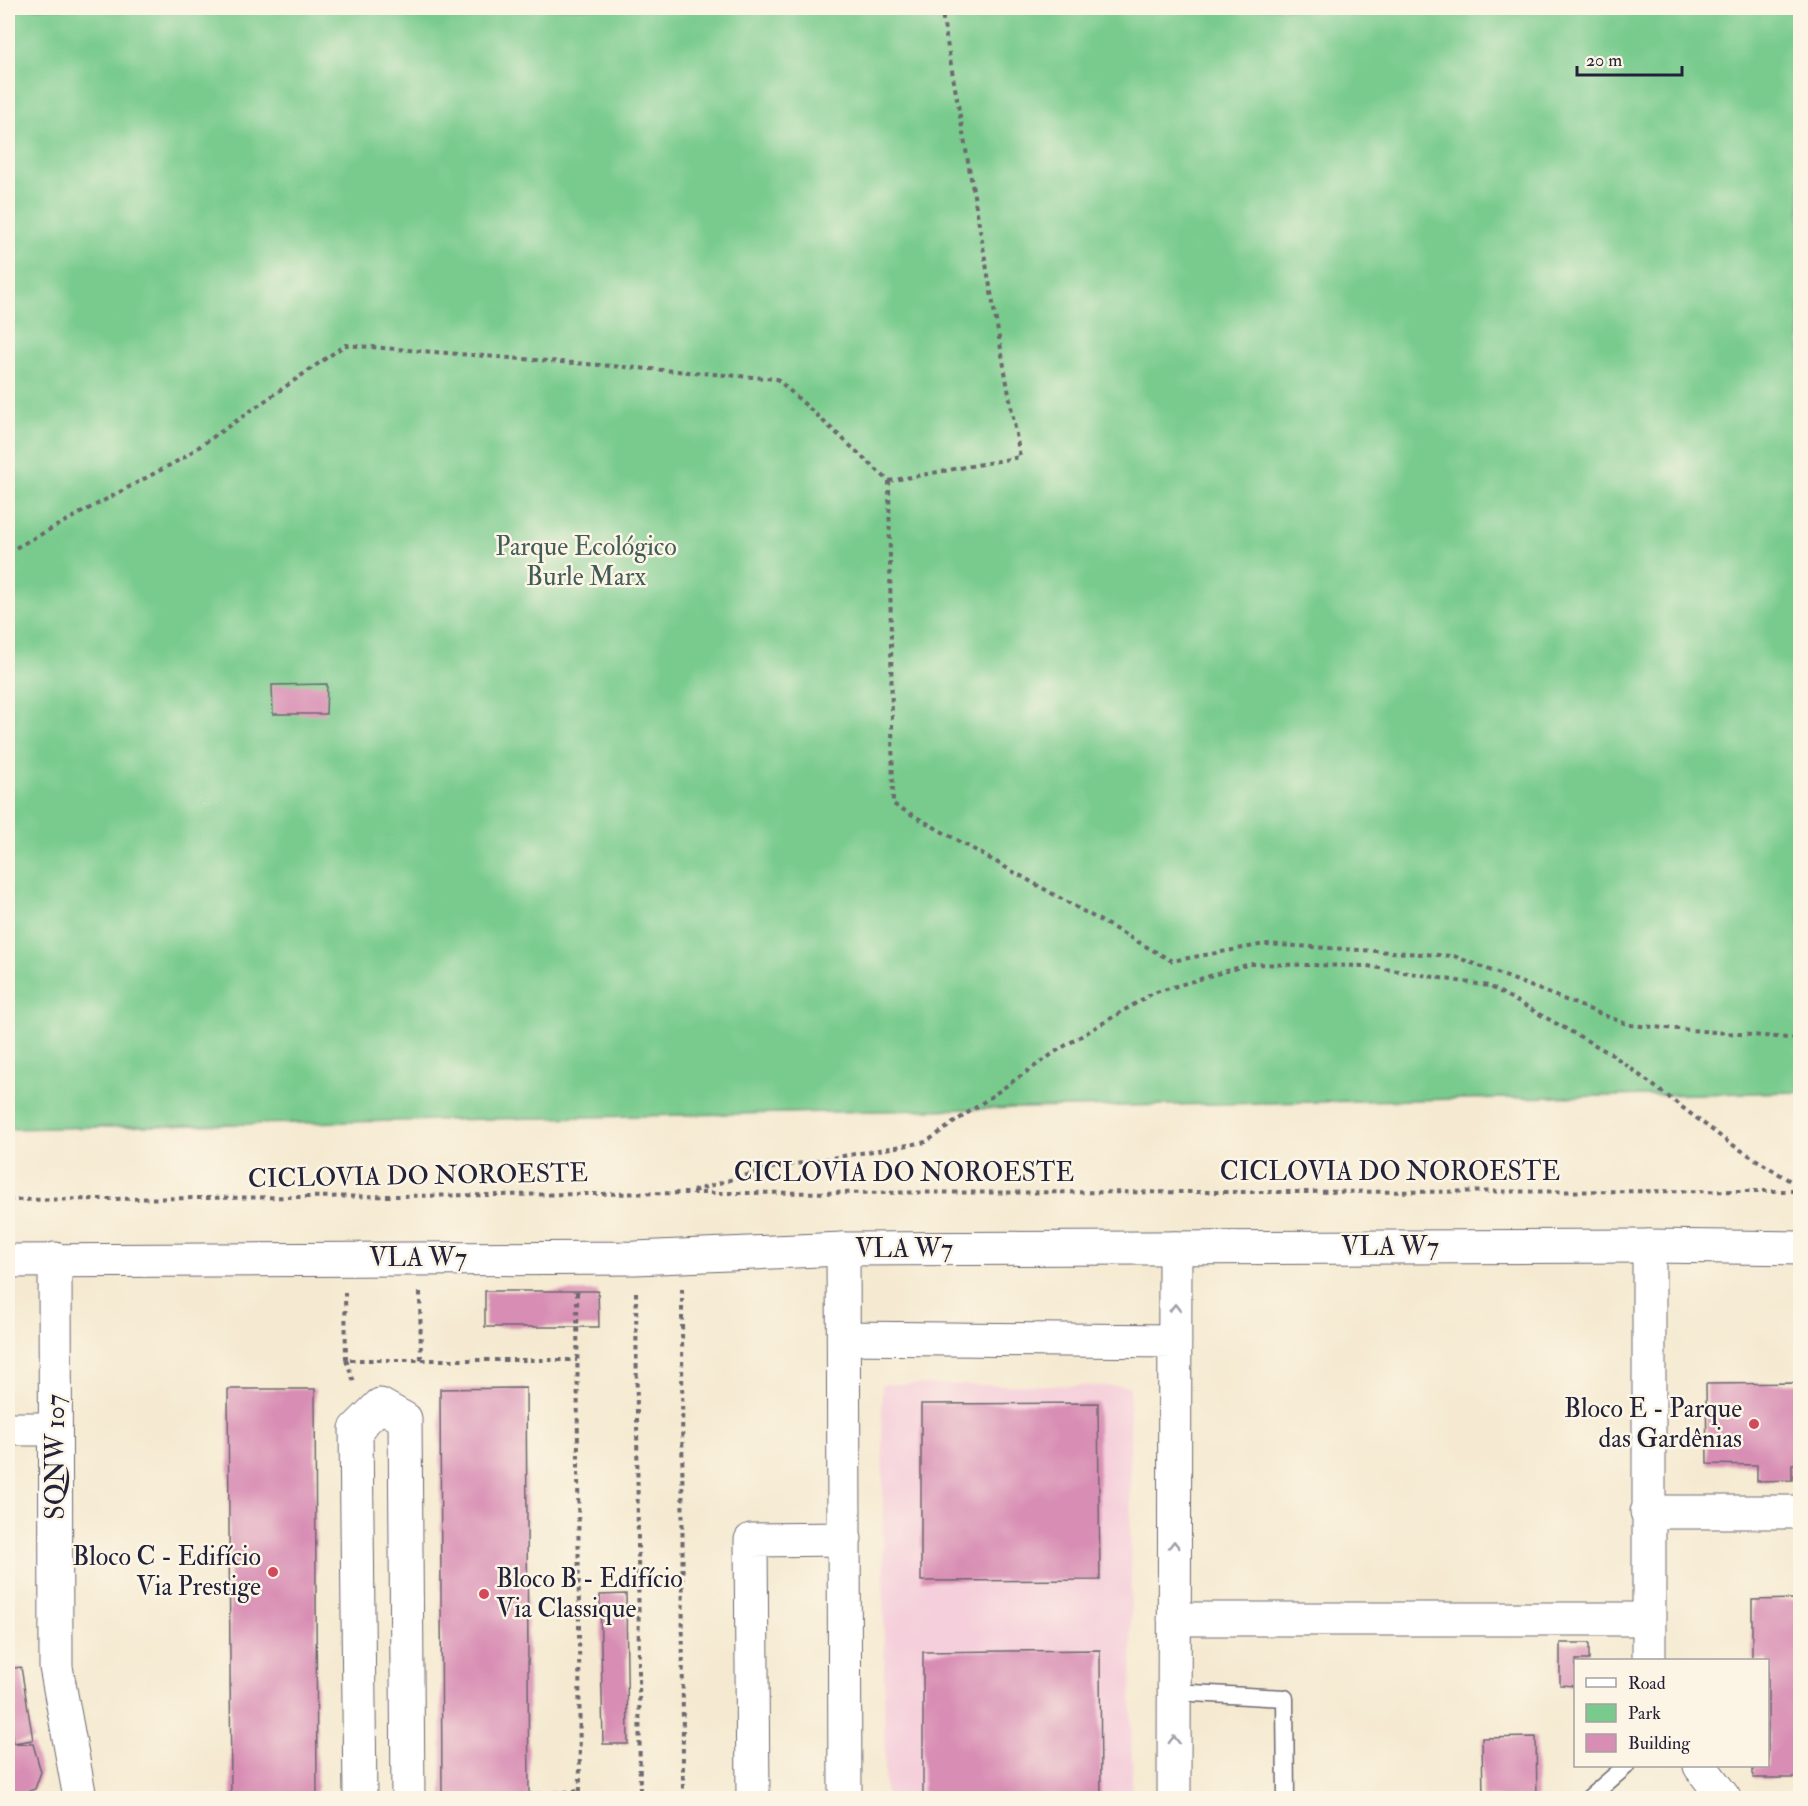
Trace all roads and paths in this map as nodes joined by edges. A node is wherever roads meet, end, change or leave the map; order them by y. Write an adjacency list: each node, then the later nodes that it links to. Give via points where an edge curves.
1 (942, 8): 2 (path, via 1020,457)
2 (889, 481): 3 (path, via 777,379 345,345 183,458); 4 (path, via 893,804 1172,961 1265,944 1454,956 1629,1025)
3 (8, 552)
4 (1800, 1039)
5 (1800, 1189): 6 (path, CICLOVIA DO NOROESTE); 6 (path, via 1728,1142 1613,1055 1489,986 1368,966 1250,964 1153,993 1058,1050 926,1142 767,1169)
6 (687, 1193): 7 (path, CICLOVIA DO NOROESTE)
7 (8, 1200)
8 (1649, 1246): 9 (street, VLA W7); 10 (street, VLA W7); 25 (street)
9 (1175, 1248): 11 (street, VLA W7); 20 (street, one-way to 9)
10 (1800, 1248)
11 (843, 1249): 12 (street, VLA W7); 19 (street)
12 (682, 1257): 15 (street, VLA W7); 41 (path)
13 (420, 1258): 14 (street, VLA W7); 17 (street, VLA W7); 21 (path)
14 (577, 1258): 15 (street, VLA W7); 22 (path)
15 (635, 1258): 40 (path)
16 (55, 1259): 17 (street, VLA W7); 18 (street, VLA W7); 24 (street, SQNW 107)
17 (344, 1259): 21 (path, via 346,1360)
18 (8, 1261)
19 (844, 1338): 20 (street); 27 (street)
20 (1175, 1341): 28 (street, one-way to 20)
21 (421, 1360): 22 (path)
22 (578, 1360): 34 (path)
23 (8, 1429): 24 (street)
24 (56, 1429): 36 (street, SQNW 107, via 56,1667)
25 (1647, 1512): 26 (street); 29 (street)
26 (1800, 1512)
27 (845, 1539): 42 (street, via 751,1540); 43 (street)
28 (1174, 1619): 29 (street); 31 (street)
29 (1649, 1619): 30 (street)
30 (1649, 1659)
31 (1174, 1692): 44 (street, one-way to 31); 45 (lane, via 1285,1698)
32 (1625, 1767): 46 (lane)
33 (1701, 1767): 47 (street)
34 (580, 1791): 35 (path); 39 (path)
35 (501, 1796)
36 (78, 1798)
37 (360, 1798): 38 (street, via 356,1429 380,1405 405,1419)
38 (408, 1798)
39 (580, 1798)
40 (640, 1798)
41 (683, 1798)
42 (753, 1798)
43 (845, 1798)
44 (1174, 1798)
45 (1286, 1798)
46 (1589, 1798)
47 (1724, 1798)

